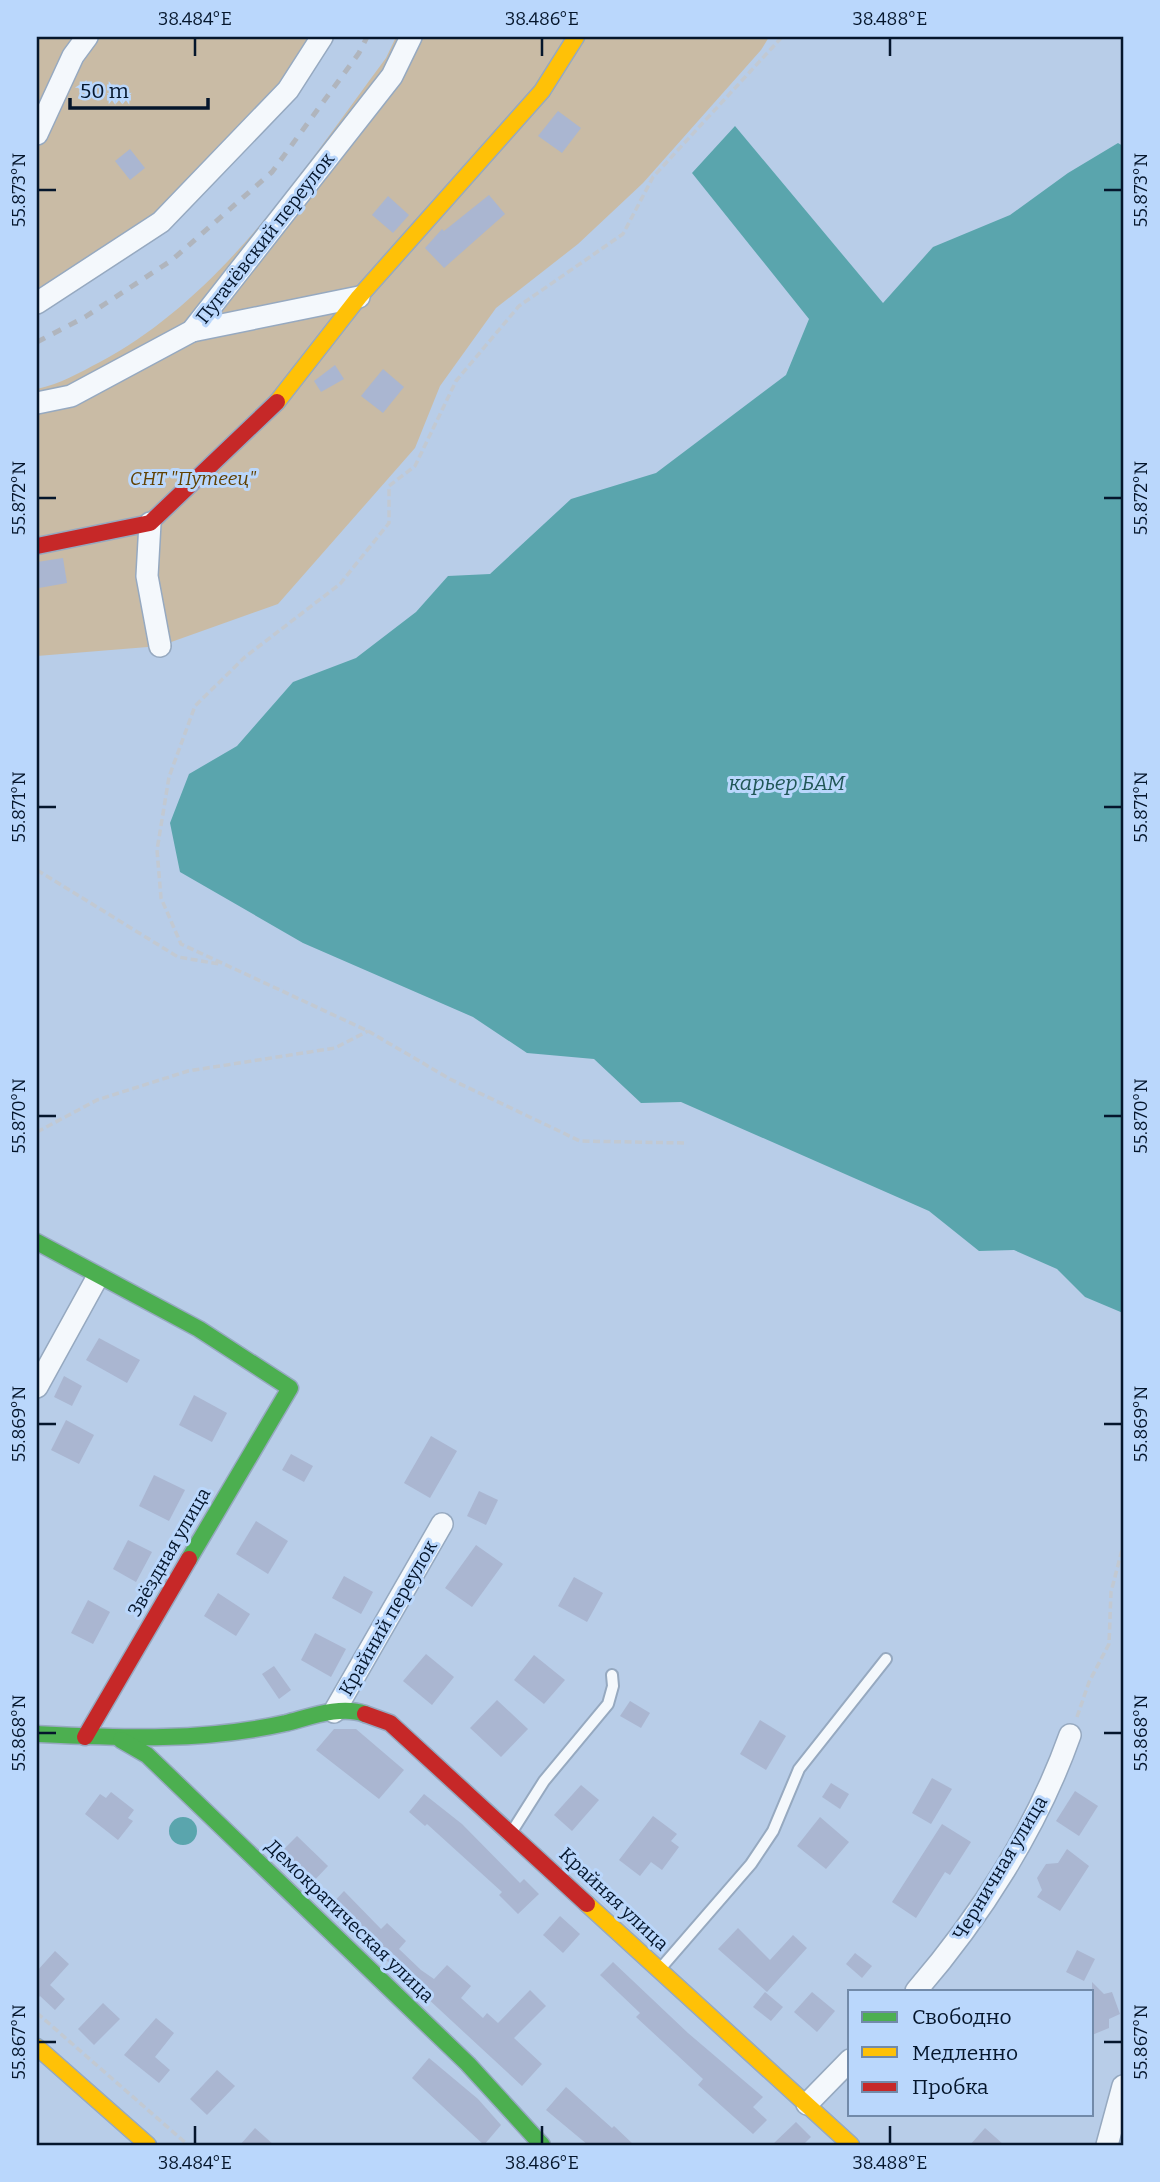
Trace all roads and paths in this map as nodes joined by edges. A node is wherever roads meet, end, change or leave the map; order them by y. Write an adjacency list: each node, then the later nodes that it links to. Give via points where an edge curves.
1 (88, 37): 6 (street, via 73,56)
2 (322, 37): 8 (street, via 288,90 161,222)
3 (411, 37): 9 (street, Пугачёвский переулок, via 392,76)
4 (576, 37): 7 (street, via 542,91)
5 (782, 37): 15 (path, via 653,177 623,234 519,306 456,381 415,466 389,486 389,523 340,584 245,657 195,706 169,777 157,850 161,898 181,944)
6 (37, 134)
7 (359, 297): 9 (street); 11 (street, via 273,407)
8 (37, 303)
9 (192, 331): 10 (street, Пугачёвский переулок, via 71,396)
10 (37, 403)
11 (150, 523): 12 (street); 13 (street, via 146,576)
12 (37, 546)
13 (160, 646)
14 (37, 870): 15 (path, via 178,957)
15 (227, 965): 16 (path)
16 (368, 1031): 17 (path, via 335,1048 188,1071 97,1100); 18 (path, via 450,1079 580,1141)
17 (37, 1132)
18 (684, 1143)
19 (37, 1242): 20 (street)
20 (97, 1278): 21 (street); 29 (street, Звёздная улица, via 255,1361 290,1388)
21 (37, 1387)
22 (442, 1524): 26 (street, Крайний переулок)
23 (1123, 1546): 28 (path, via 1111,1592 1109,1644)
24 (886, 1659): 32 (lane, via 799,1769 774,1832 751,1864)
25 (612, 1675): 31 (lane, via 608,1704 544,1781)
26 (334, 1712): 30 (street, Крайняя улица, via 255,1730); 31 (street, Крайняя улица, via 359,1712 390,1723)
27 (37, 1734): 29 (street, Крайняя улица)
28 (1070, 1735): 33 (street, Черничная улица, via 1034,1817 988,1895)
29 (85, 1737): 30 (street, Крайняя улица)
30 (119, 1739): 41 (street, Демократическая улица, via 146,1755 468,2064)
31 (511, 1833): 32 (street, Крайняя улица)
32 (660, 1969): 38 (street, Крайняя улица)
33 (917, 1990)
34 (37, 2013): 40 (path)
35 (37, 2047): 39 (street)
36 (848, 2062): 38 (street)
37 (1123, 2086): 43 (street)
38 (807, 2104): 42 (street, Крайняя улица)
39 (148, 2145)
40 (188, 2145)
41 (542, 2145)
42 (852, 2145)
43 (1107, 2145)

